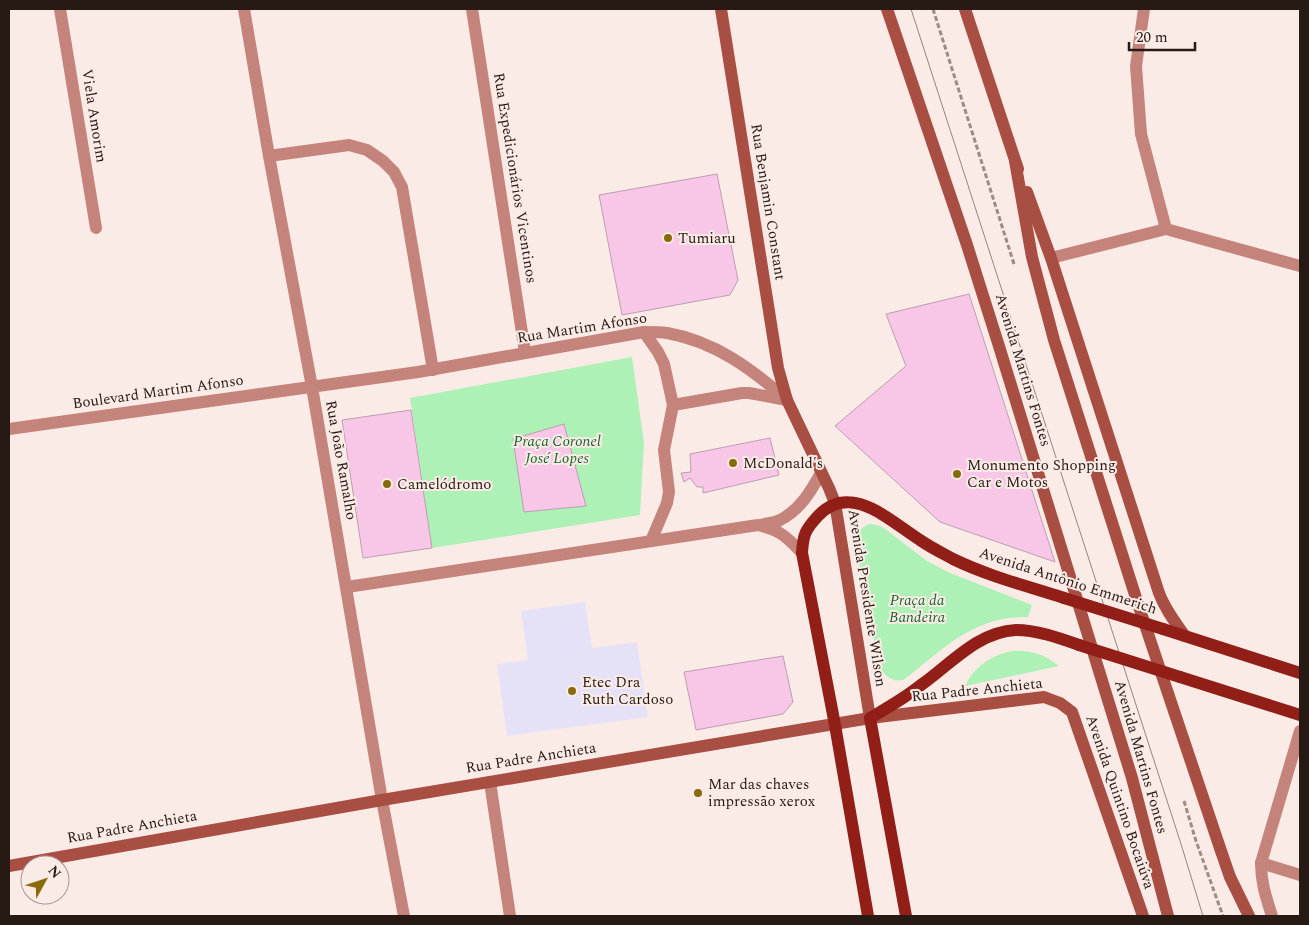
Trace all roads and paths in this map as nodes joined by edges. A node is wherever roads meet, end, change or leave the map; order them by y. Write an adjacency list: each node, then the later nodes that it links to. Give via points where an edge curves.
1 (60, 9): 10 (street, Viela Amorim)
2 (244, 9): 8 (street, Rua João Ramalho)
3 (472, 9): 15 (street, Rua Expedicionários Vicentinos)
4 (721, 9): 18 (main road, Rua Benjamin Constant, via 778,368)
5 (886, 9): 44 (main road, Avenida Martins Fontes, via 1001,352 1132,778)
6 (965, 9): 9 (main road)
7 (1144, 9): 11 (street, via 1136,66 1141,134)
8 (269, 156): 16 (street, via 349,145 367,150 394,172 402,187); 17 (street, Rua João Ramalho)
9 (1016, 161): 12 (main road); 45 (main road, via 1032,257 1054,340 1221,851)
10 (96, 228)
11 (1166, 229): 12 (street); 13 (street)
12 (1051, 258): 27 (main road, via 1159,593)
13 (1300, 266)
14 (644, 332): 15 (street, Rua Martim Afonso); 18 (street, Rua Martim Afonso, via 667,333 705,343 743,364); 19 (street, via 664,364)
15 (525, 352): 16 (street, Rua Martim Afonso)
16 (433, 370): 17 (street, Rua Martim Afonso)
17 (312, 387): 20 (street, Boulevard Martim Afonso); 26 (street, Rua João Ramalho)
18 (787, 400): 19 (street, via 742,393); 21 (main road, Rua Martim Afonso)
19 (673, 406): 24 (street, via 664,450 669,492)
20 (9, 429)
21 (821, 473): 22 (main road, Rua Martim Afonso); 23 (street, via 797,508 779,521)
22 (835, 503): 25 (main road, Avenida Presidente Wilson, via 823,510 811,524 803,537); 27 (main road, Avenida Antônio Emmerich, bridge, via 857,502 879,511 921,541 988,574); 31 (main road, Avenida Presidente Wilson)
23 (758, 525): 24 (street); 25 (street, via 782,534)
24 (651, 541): 26 (street)
25 (802, 553): 32 (main road, Avenida Presidente Wilson)
26 (347, 587): 35 (street, Rua João Ramalho)
27 (1185, 636): 28 (main road, Avenida Antônio Emmerich)
28 (1300, 673)
29 (1060, 702): 31 (main road, Rua Padre Anchieta, via 1044,697); 43 (main road, Avenida Quintino Bocaiúva, via 1072,712)
30 (1300, 715): 31 (main road, bridge, via 1055,637 1016,630 999,632 979,640 910,694)
31 (870, 718): 32 (main road, Rua Padre Anchieta); 42 (main road, Avenida Presidente Wilson)
32 (836, 725): 34 (main road, Rua Padre Anchieta); 41 (main road, Avenida Presidente Wilson)
33 (1300, 731): 36 (street)
34 (490, 782): 35 (main road, Rua Padre Anchieta); 40 (street)
35 (382, 800): 37 (main road, Rua Padre Anchieta); 39 (street, Rua João Ramalho)
36 (1261, 862): 38 (street); 46 (street, via 1263,888)
37 (9, 866)
38 (1300, 875)
39 (404, 916)
40 (510, 916)
41 (868, 916)
42 (906, 916)
43 (1143, 916)
44 (1168, 916)
45 (1249, 916)
46 (1272, 916)

